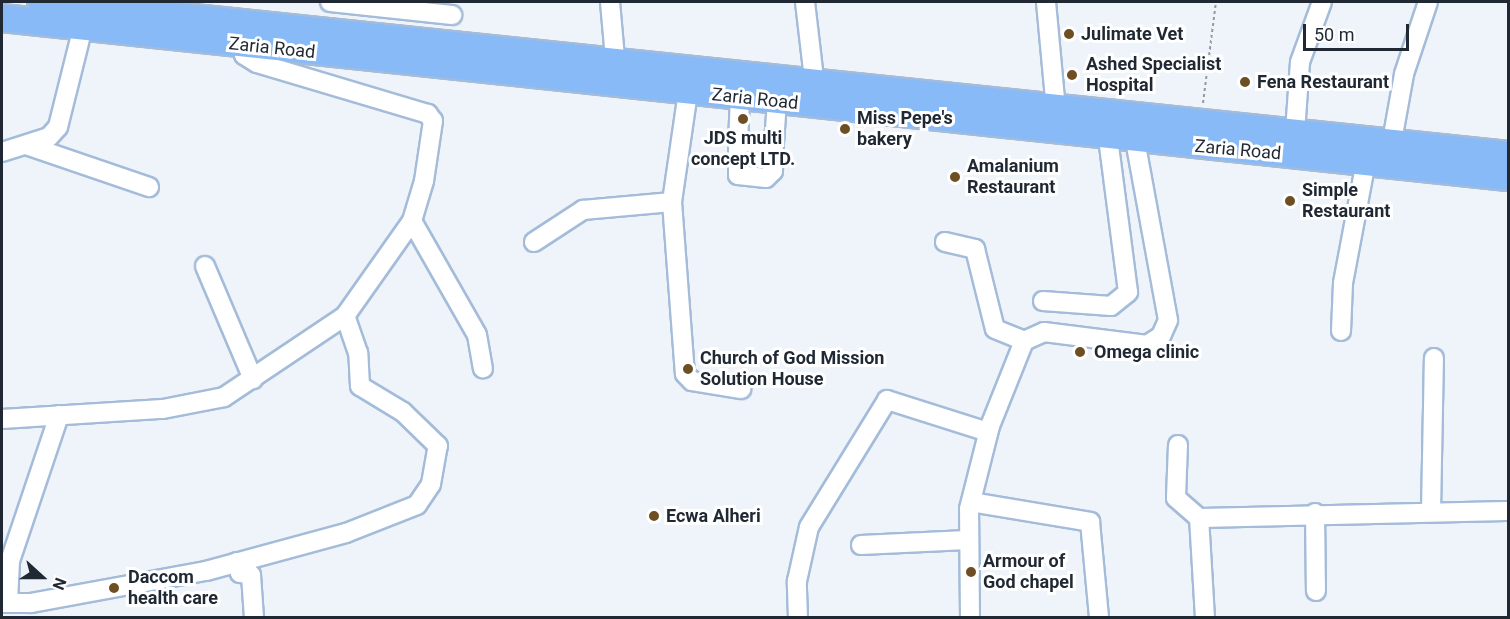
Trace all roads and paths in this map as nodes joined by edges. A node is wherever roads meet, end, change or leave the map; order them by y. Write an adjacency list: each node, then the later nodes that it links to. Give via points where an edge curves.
1 (40, 2): 13 (highway)
2 (336, 2): 9 (street); 12 (street)
3 (610, 2): 14 (street)
4 (805, 2): 16 (street)
5 (1047, 2): 20 (street)
6 (1216, 2): 21 (path)
7 (1322, 2): 22 (street, via 1300,62)
8 (1428, 2): 25 (street, via 1404,74)
9 (452, 15)
10 (2, 18): 11 (highway, Zaria Road)
11 (83, 27): 13 (highway, Zaria Road); 28 (street, via 58,127)
12 (338, 31): 13 (highway); 14 (highway)
13 (240, 33): 17 (highway, Zaria Road); 36 (street, via 257,63 429,114 433,121 424,181)
14 (615, 58): 15 (highway)
15 (723, 69): 16 (highway); 18 (highway)
16 (814, 79): 20 (highway)
17 (688, 92): 18 (highway, Zaria Road); 35 (street)
18 (731, 96): 19 (highway, Zaria Road); 26 (street)
19 (777, 101): 23 (highway, Zaria Road); 27 (street)
20 (1056, 109): 21 (highway)
21 (1200, 123): 22 (highway)
22 (1295, 132): 25 (highway)
23 (1108, 138): 24 (highway, Zaria Road); 40 (street, via 1128,292 1111,306)
24 (1135, 141): 32 (highway, Zaria Road); 43 (street, via 1168,308 1161,336 1147,345 1044,332)
25 (1392, 141): 31 (highway)
26 (738, 142): 27 (street); 27 (street, via 738,175 766,178 773,171)
27 (774, 143)
28 (26, 145): 29 (street); 34 (street)
29 (2, 152)
30 (1509, 155): 31 (highway)
31 (1417, 156): 32 (highway, Zaria Road); 33 (highway, Zaria Road)
32 (1366, 161): 42 (street, via 1343,283)
33 (1509, 177)
34 (149, 188)
35 (672, 202): 37 (street, via 583,210); 47 (street, via 685,374 692,381)
36 (412, 221): 41 (street); 45 (street, via 477,335)
37 (534, 242)
38 (945, 242): 43 (street, via 975,249 995,329)
39 (205, 266): 46 (street)
40 (1043, 301)
41 (345, 316): 46 (street); 59 (street, via 358,353 360,386 403,412 438,446 431,484 425,497 406,509 346,533)
42 (1341, 332)
43 (1024, 341): 50 (street)
44 (1434, 358): 53 (street)
45 (483, 368)
46 (253, 379): 48 (street, via 206,403)
47 (741, 389)
48 (59, 415): 49 (street); 61 (street, via 10,561)
49 (2, 420)
50 (988, 432): 52 (street); 63 (street, via 887,400 809,527 797,582)
51 (1178, 445): 56 (street, via 1176,498)
52 (970, 502): 57 (street); 65 (street, via 1090,522)
53 (1431, 511): 54 (street); 55 (street)
54 (1509, 511)
55 (1314, 513): 56 (street); 60 (street)
56 (1200, 518): 66 (street)
57 (967, 540): 58 (street); 64 (street)
58 (861, 545)
59 (237, 562): 61 (street, via 31,603); 62 (street, via 240,573 251,575)
60 (1316, 591)
61 (5, 602)
62 (254, 618)
63 (798, 618)
64 (970, 618)
65 (1099, 618)
66 (1205, 618)

